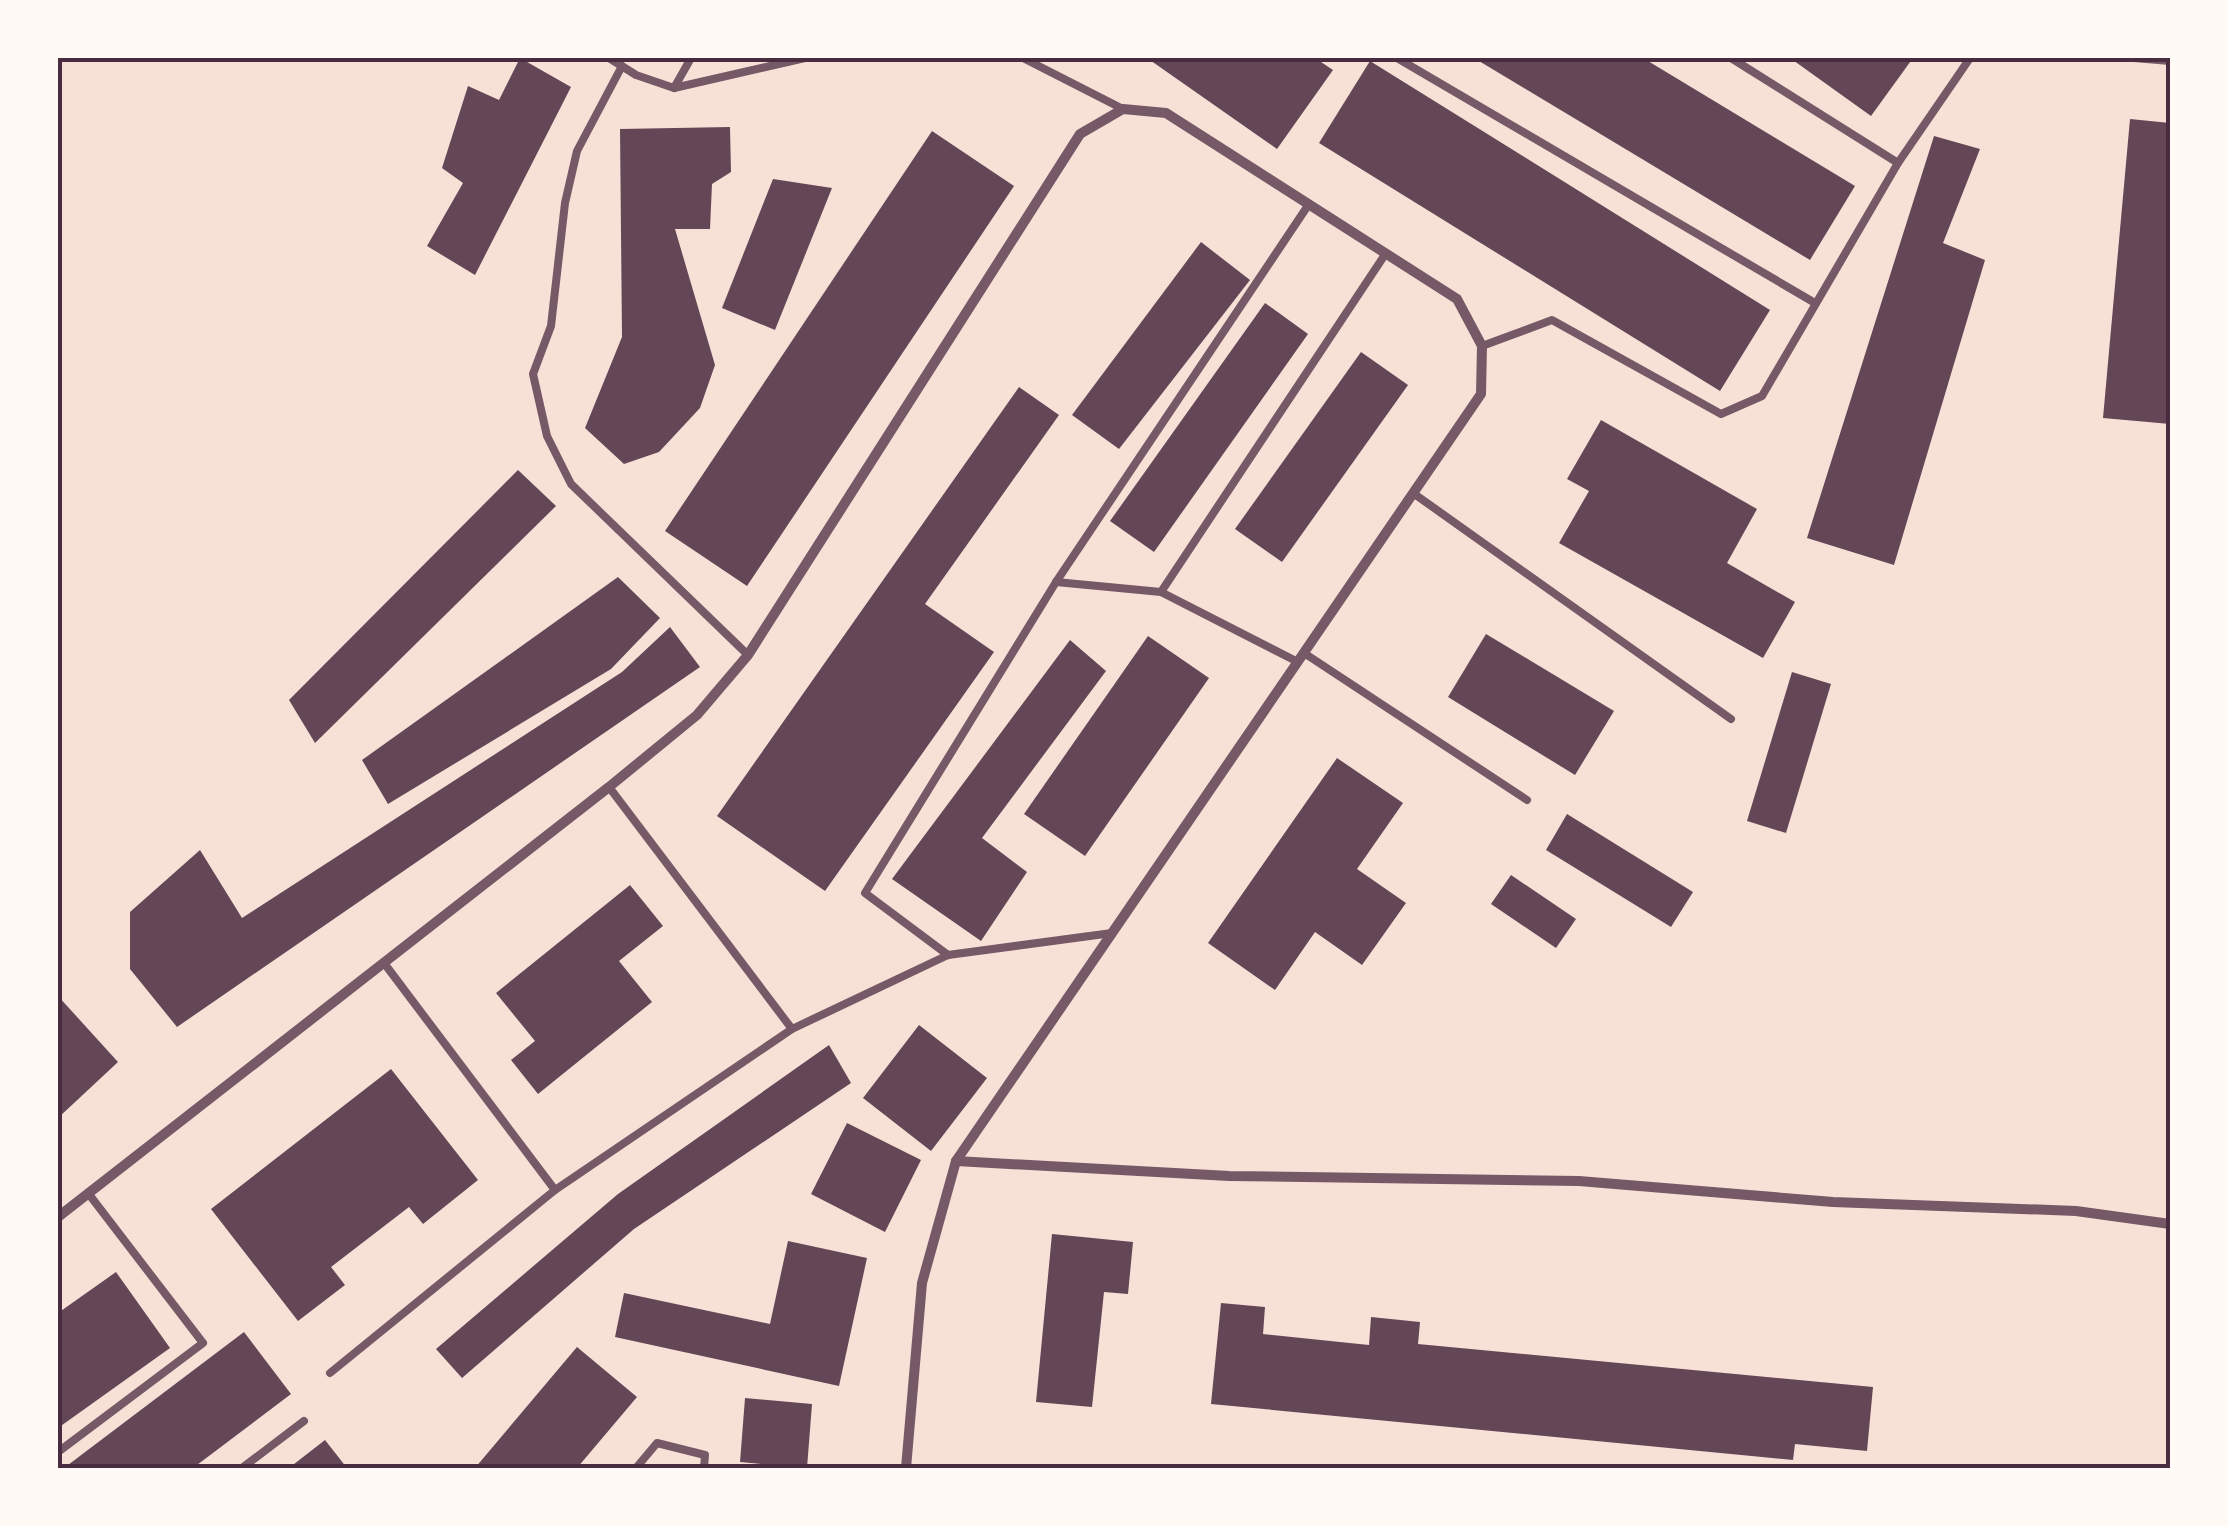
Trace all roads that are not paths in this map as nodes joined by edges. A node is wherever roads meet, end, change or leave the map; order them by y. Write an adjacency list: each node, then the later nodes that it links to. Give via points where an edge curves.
1 (610, 58): 10 (lane)
2 (691, 58): 11 (lane)
3 (805, 58): 11 (lane)
4 (1022, 58): 12 (lane)
5 (1398, 58): 16 (lane)
6 (1731, 58): 13 (lane)
7 (1970, 58): 13 (lane)
8 (2134, 58): 9 (lane)
9 (2170, 61)
10 (622, 66): 11 (lane); 21 (lane, via 577,151 551,326 533,374 547,436 571,484)
11 (674, 88)
12 (1124, 110): 14 (street, via 1166,114); 21 (street, via 1080,134)
13 (1898, 163): 16 (lane)
14 (1310, 204): 15 (street); 19 (lane)
15 (1386, 253): 17 (street, via 1457,299); 20 (lane)
16 (1815, 303): 17 (lane, via 1762,396 1721,414 1552,320)
17 (1482, 346): 18 (street, via 1480,394)
18 (1414, 493): 22 (street); 23 (lane)
19 (1056, 582): 20 (lane); 27 (lane, via 865,893)
20 (1161, 592): 22 (lane)
21 (748, 654): 24 (street, via 697,714)
22 (1301, 658): 25 (lane); 26 (street)
23 (1731, 719)
24 (609, 787): 28 (street); 29 (lane)
25 (1527, 800)
26 (1114, 932): 27 (lane); 30 (street)
27 (948, 954): 29 (lane)
28 (384, 962): 31 (lane); 32 (street)
29 (792, 1029): 31 (lane)
30 (956, 1161): 34 (street, via 1229,1176 1578,1181 1833,1202 2076,1211); 41 (street, via 922,1283)
31 (555, 1190): 35 (lane)
32 (88, 1193): 33 (street); 37 (lane, via 203,1342)
33 (58, 1217)
34 (2170, 1224)
35 (330, 1373)
36 (304, 1422): 38 (lane)
37 (58, 1452)
38 (242, 1468)
39 (636, 1468): 40 (lane, via 657,1443 705,1455)
40 (704, 1468)
41 (906, 1468)

